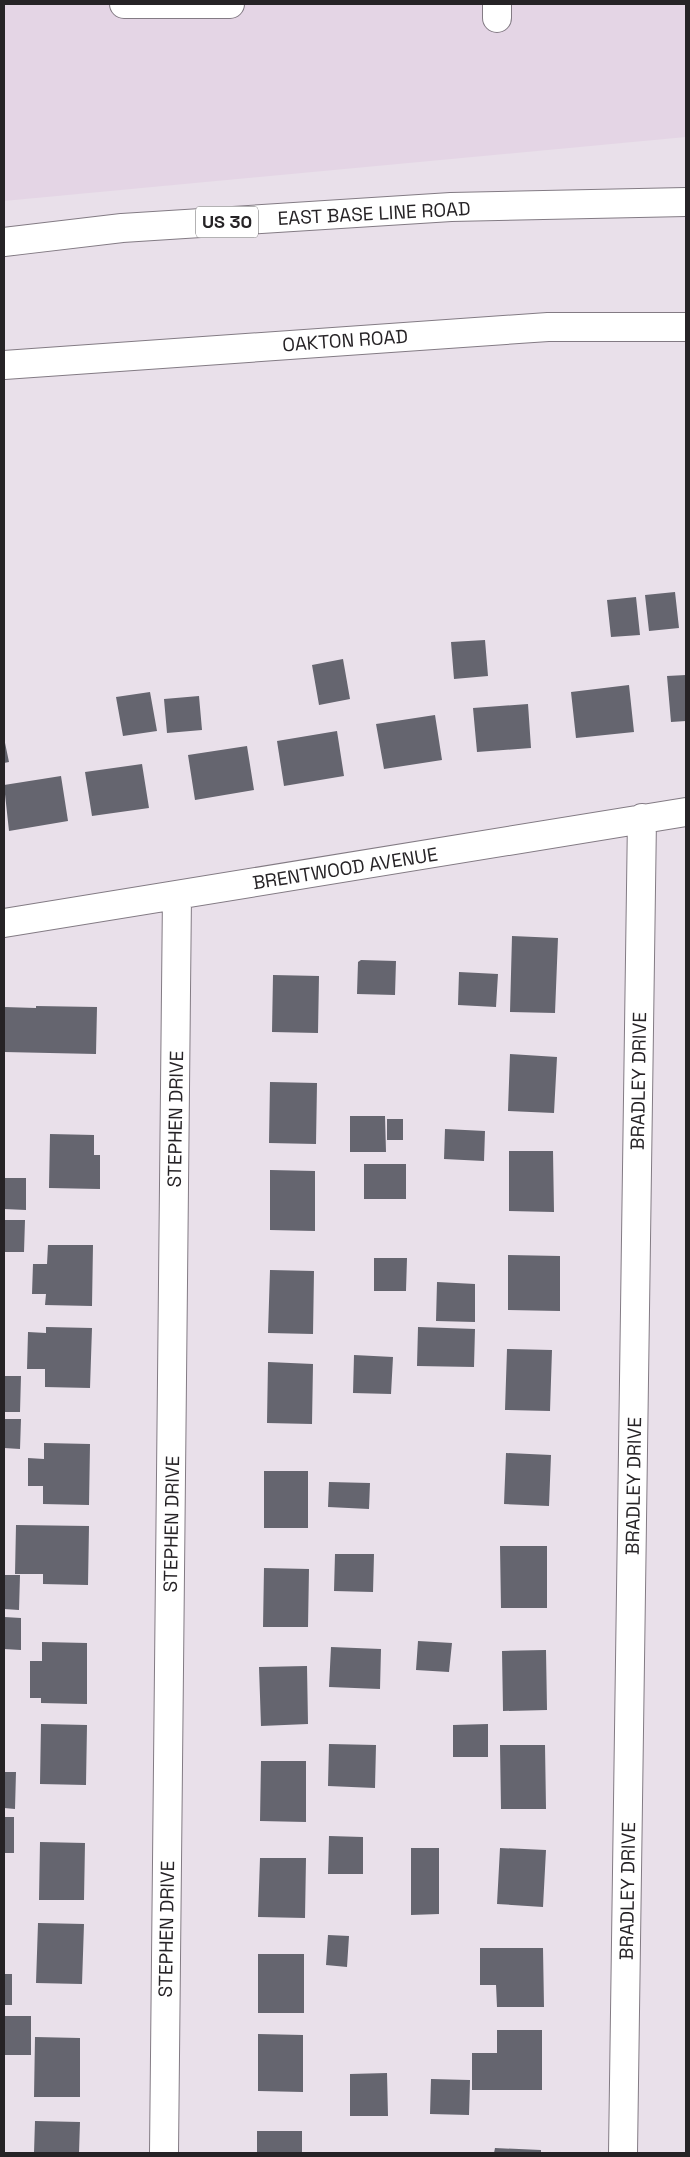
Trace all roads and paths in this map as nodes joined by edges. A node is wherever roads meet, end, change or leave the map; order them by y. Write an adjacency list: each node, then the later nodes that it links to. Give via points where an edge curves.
1 (124, 4): 2 (street)
2 (230, 4)
3 (686, 202): 4 (street, EAST BASE LINE ROAD / US 30, via 451,207 122,228)
4 (4, 242)
5 (686, 326): 6 (street, OAKTON ROAD, via 548,327)
6 (4, 365)
7 (686, 812): 8 (street, BRENTWOOD AVENUE)
8 (642, 818): 9 (street, BRENTWOOD AVENUE); 12 (street, BRADLEY DRIVE)
9 (177, 895): 10 (street, BRENTWOOD AVENUE); 11 (street, STEPHEN DRIVE)
10 (4, 923)
11 (164, 2153)
12 (624, 2153)

